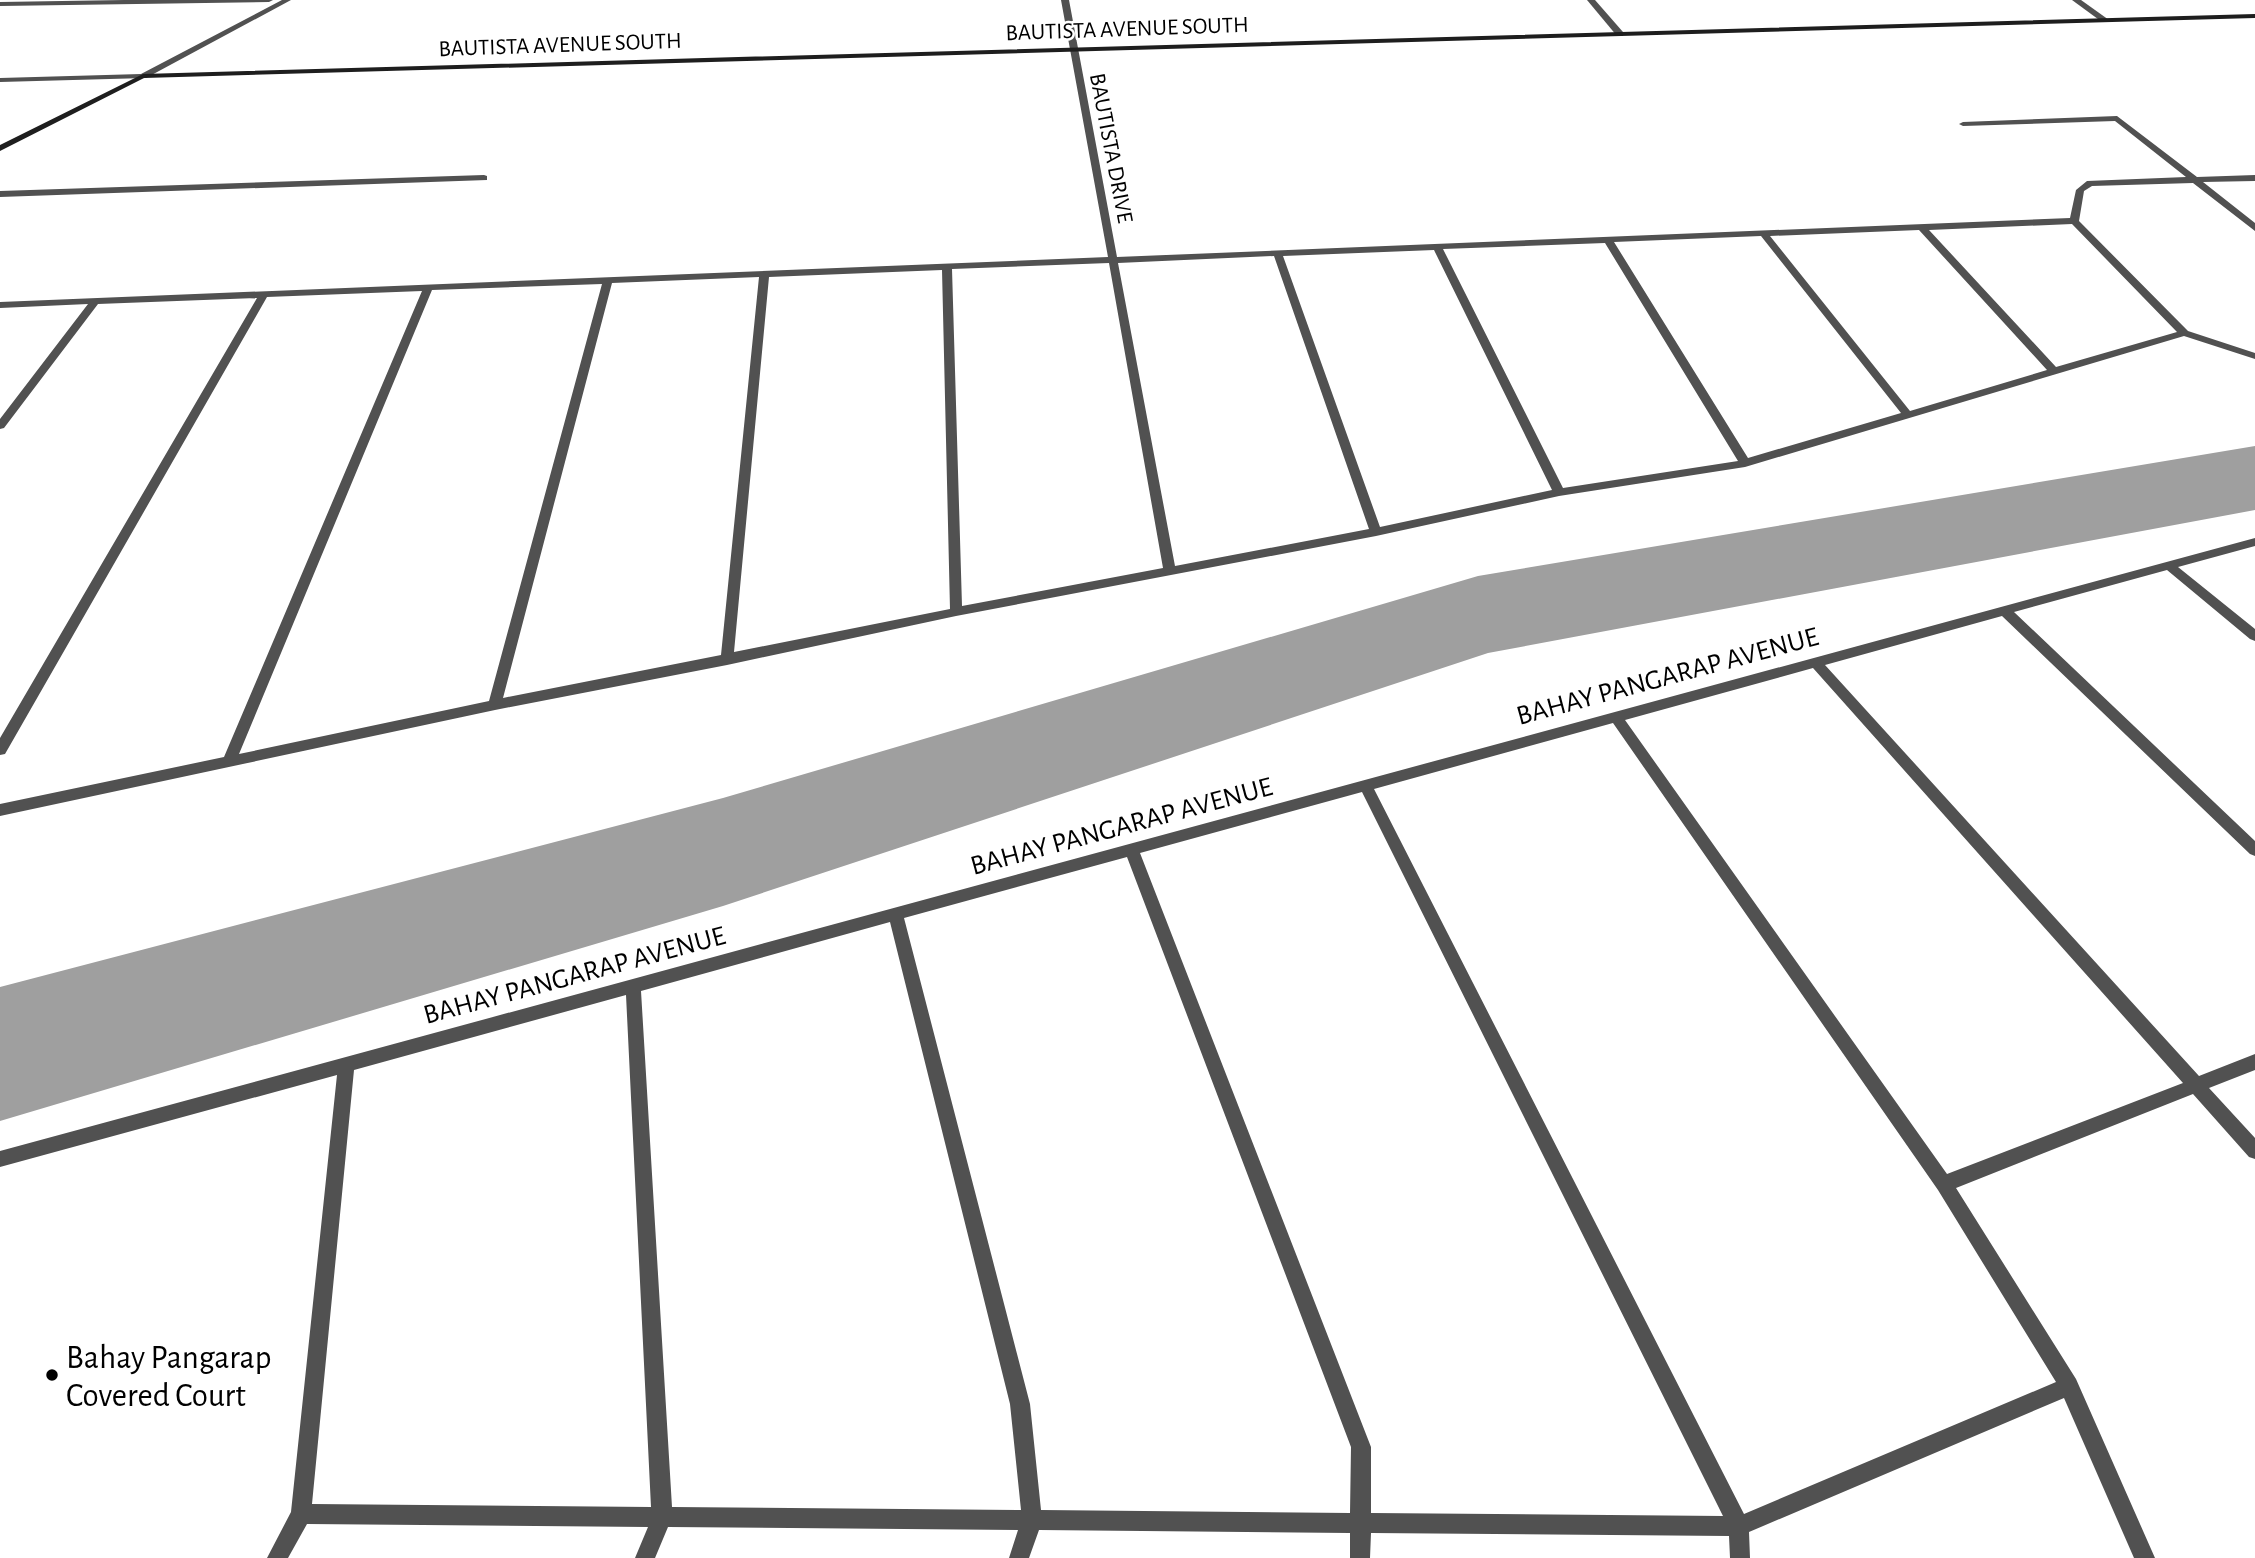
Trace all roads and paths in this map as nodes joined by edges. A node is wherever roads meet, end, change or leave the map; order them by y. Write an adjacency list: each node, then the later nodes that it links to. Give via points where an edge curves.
1 (269, 0): 6 (street)
2 (287, 0): 11 (street)
3 (1065, 0): 10 (street, BAUTISTA DRIVE)
4 (1591, 0): 9 (street)
5 (2076, 0): 8 (street)
6 (1, 2)
7 (2255, 16): 8 (street, BAUTISTA AVENUE SOUTH)
8 (2105, 20): 9 (street, BAUTISTA AVENUE SOUTH)
9 (1620, 34): 10 (street, BAUTISTA AVENUE SOUTH)
10 (1074, 48): 11 (street, BAUTISTA AVENUE SOUTH); 26 (street, BAUTISTA DRIVE)
11 (143, 76): 12 (street, BAUTISTA AVENUE SOUTH); 14 (street)
12 (0, 80)
13 (1963, 124): 17 (street, via 2117,118)
14 (0, 148)
15 (484, 178): 18 (street)
16 (2255, 178): 17 (street)
17 (2198, 181): 19 (street, via 2090,183 2080,190); 21 (street)
18 (0, 194)
19 (2074, 221): 20 (street); 34 (street)
20 (1921, 227): 22 (street); 36 (street)
21 (2255, 228)
22 (1765, 234): 23 (street); 37 (street)
23 (1608, 240): 24 (street); 39 (street)
24 (1437, 247): 25 (street); 40 (street)
25 (1278, 254): 26 (street); 41 (street)
26 (1114, 261): 27 (street); 44 (street, BAUTISTA DRIVE)
27 (947, 268): 28 (street); 46 (street)
28 (764, 275): 29 (street); 48 (street)
29 (607, 282): 30 (street); 50 (street)
30 (428, 289): 31 (street); 53 (street)
31 (262, 296): 32 (street); 52 (street)
32 (94, 303): 33 (street); 38 (street)
33 (0, 305)
34 (2184, 333): 35 (street); 36 (street)
35 (2255, 356)
36 (2053, 370): 37 (street)
37 (1908, 415): 39 (street)
38 (0, 426)
39 (1745, 463): 40 (street)
40 (1559, 492): 41 (street)
41 (1376, 532): 44 (street)
42 (2255, 542): 43 (street, BAHAY PANGARAP AVENUE)
43 (2168, 565): 45 (street, BAHAY PANGARAP AVENUE); 47 (street)
44 (1170, 572): 46 (street)
45 (2004, 610): 49 (street, BAHAY PANGARAP AVENUE); 57 (street)
46 (956, 612): 48 (street)
47 (2255, 636)
48 (727, 660): 50 (street)
49 (1815, 662): 51 (street, BAHAY PANGARAP AVENUE); 62 (street)
50 (495, 705): 53 (street)
51 (1615, 716): 54 (street, BAHAY PANGARAP AVENUE); 65 (street)
52 (0, 750)
53 (230, 760): 55 (street)
54 (1365, 785): 56 (street, BAHAY PANGARAP AVENUE); 71 (street)
55 (0, 810)
56 (1131, 849): 58 (street, BAHAY PANGARAP AVENUE); 70 (street, via 1361,1447)
57 (2255, 850)
58 (895, 914): 59 (street, BAHAY PANGARAP AVENUE); 69 (street, via 1020,1404)
59 (633, 986): 61 (street, BAHAY PANGARAP AVENUE); 68 (street)
60 (2255, 1062): 62 (street)
61 (346, 1064): 64 (street, BAHAY PANGARAP AVENUE); 67 (street)
62 (2195, 1086): 63 (street); 65 (street)
63 (2255, 1151)
64 (0, 1158)
65 (1944, 1184): 66 (street)
66 (2069, 1386): 71 (street); 77 (street)
67 (301, 1514): 68 (street); 72 (street)
68 (662, 1518): 69 (street); 73 (street)
69 (1032, 1520): 70 (street); 74 (street)
70 (1360, 1522): 71 (street); 75 (street)
71 (1739, 1526): 76 (street)
72 (277, 1558)
73 (645, 1558)
74 (1019, 1558)
75 (1360, 1558)
76 (1740, 1558)
77 (2144, 1558)

